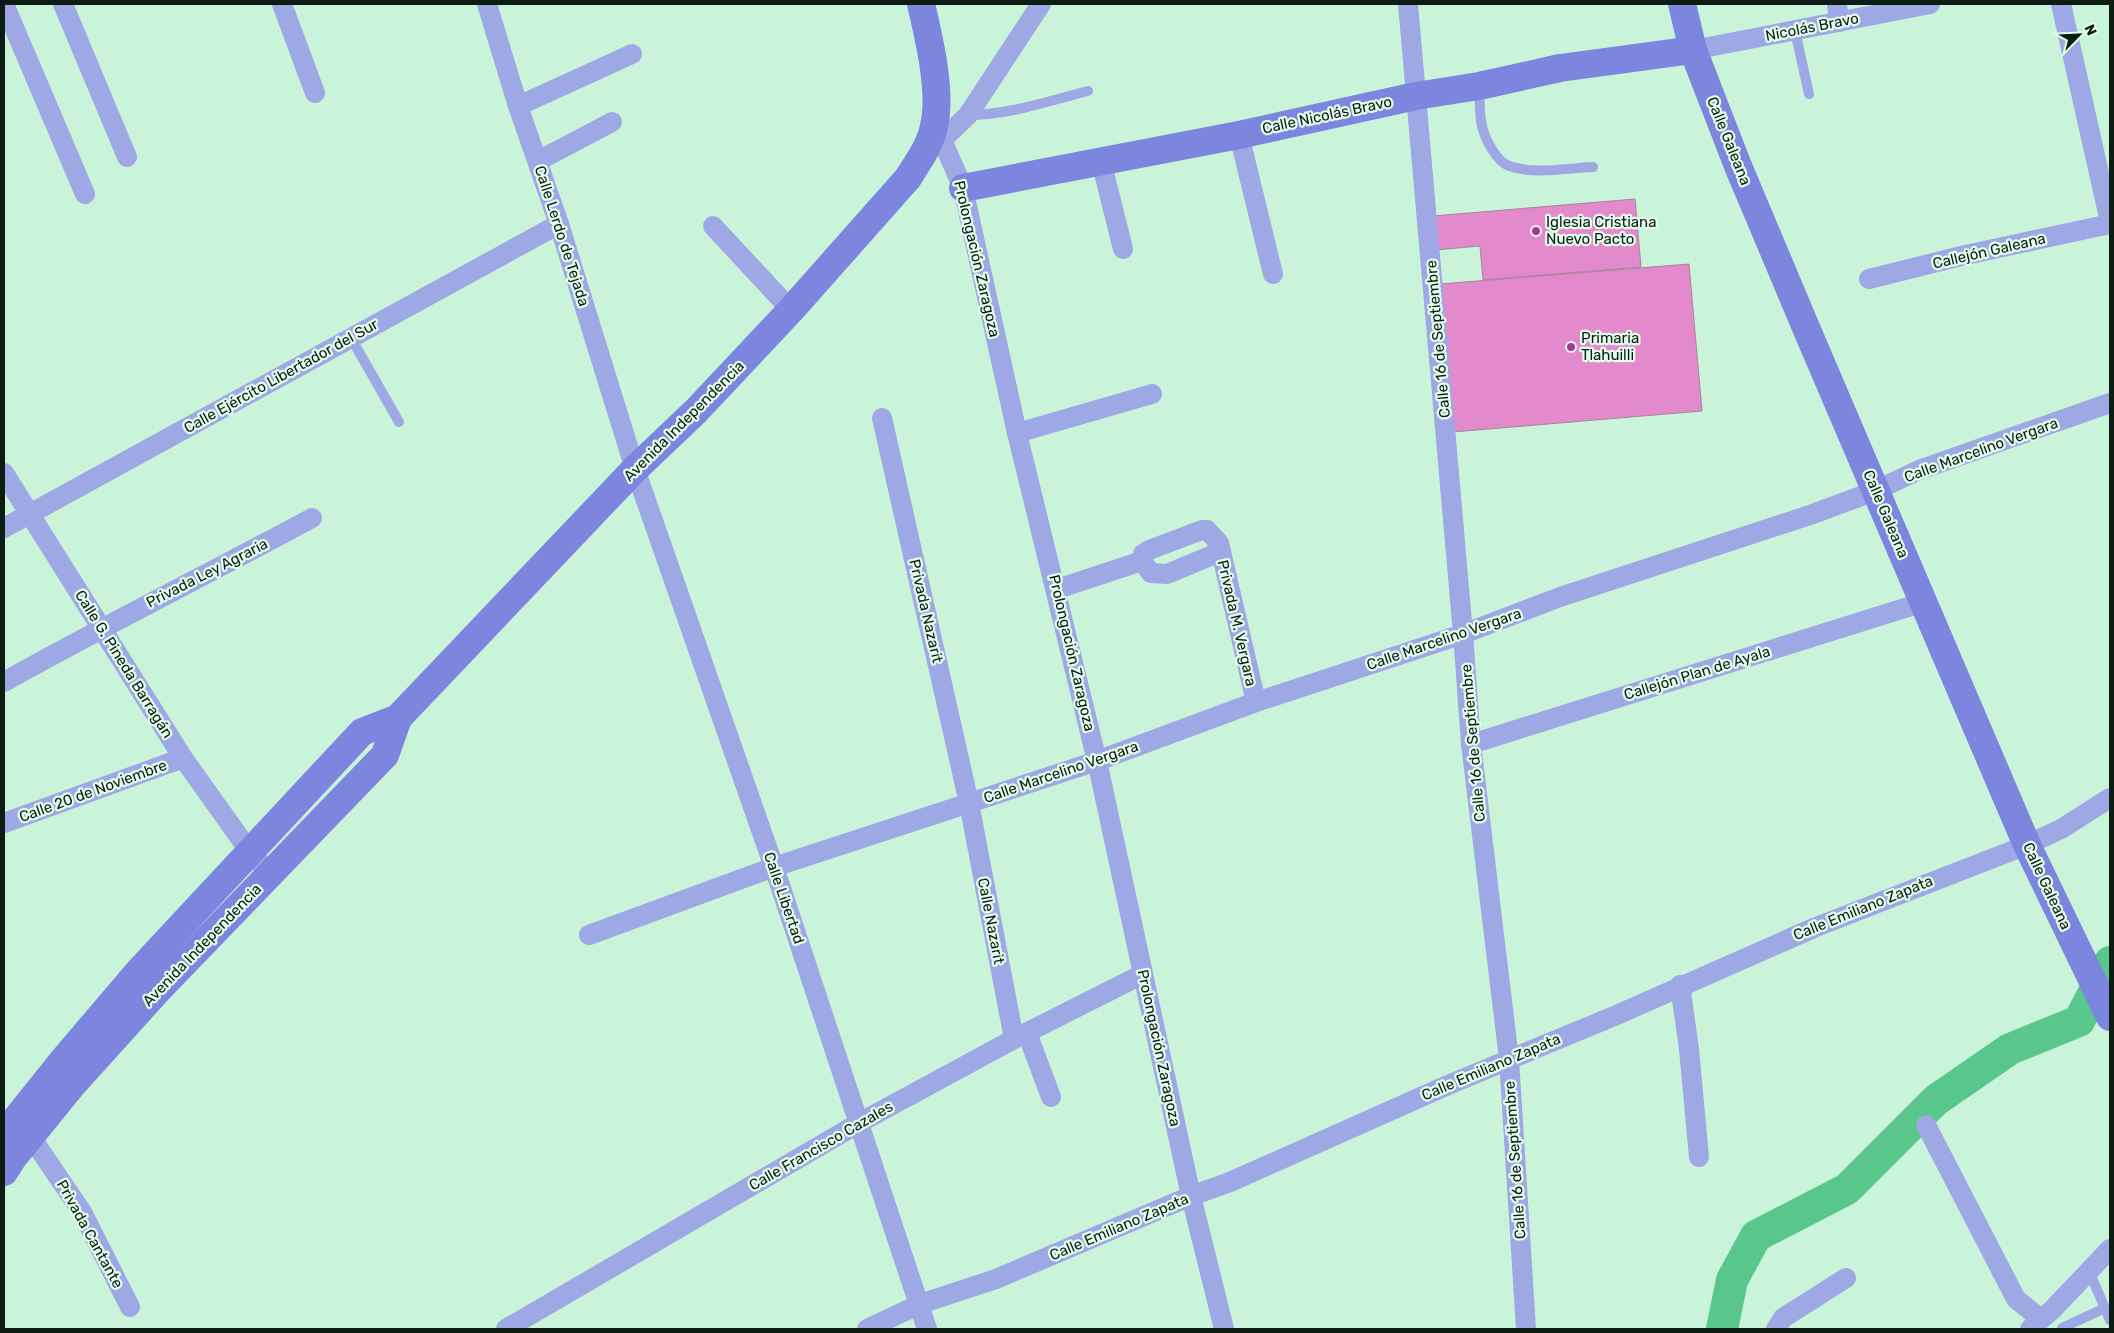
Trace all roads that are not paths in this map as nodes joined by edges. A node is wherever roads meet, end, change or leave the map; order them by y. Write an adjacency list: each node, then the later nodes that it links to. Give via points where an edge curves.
1 (4, 4): 30 (street)
2 (63, 4): 25 (street)
3 (282, 4): 17 (street)
4 (487, 4): 20 (street, Calle Lerdo de Tejada)
5 (921, 4): 23 (main road)
6 (1041, 4): 21 (street, Avenida Independencia)
7 (1408, 4): 19 (street, Calle 16 de Septiembre)
8 (1682, 4): 13 (main road, Calle Galeana)
9 (1930, 4): 11 (street, Nicolás Bravo)
10 (2061, 4): 31 (street)
11 (1838, 13): 12 (street, Nicolás Bravo)
12 (1795, 31): 13 (street, Nicolás Bravo); 18 (lane)
13 (1693, 50): 15 (main road, Calle Nicolás Bravo, via 1560,68); 46 (main road, Calle Galeana, via 1738,166)
14 (632, 54): 20 (street)
15 (1478, 86): 19 (main road, Calle Nicolás Bravo); 28 (lane, via 1482,126 1493,150 1508,166 1535,170)
16 (1088, 91): 21 (lane, via 1017,110)
17 (315, 93)
18 (1809, 94)
19 (1416, 96): 24 (main road, Calle Nicolás Bravo); 55 (street, Calle 16 de Septiembre)
20 (518, 106): 26 (street, Calle Lerdo de Tejada)
21 (968, 115): 23 (street, Avenida Independencia)
22 (612, 122): 26 (street)
23 (938, 124): 29 (street, Prolongación Zaragoza); 37 (main road, Avenida Independencia, via 908,178)
24 (1239, 135): 27 (main road, Calle Nicolás Bravo); 35 (street)
25 (127, 157)
26 (538, 161): 32 (street, Calle Lerdo de Tejada)
27 (1101, 161): 29 (main road, Calle Nicolás Bravo); 34 (street)
28 (1593, 167)
29 (963, 188): 43 (street, Prolongación Zaragoza)
30 (85, 194)
31 (2110, 223): 36 (street, Callejón Galeana)
32 (559, 224): 38 (street, Calle Ejército Libertador del Sur); 44 (street, Calle Lerdo de Tejada)
33 (713, 226): 37 (street)
34 (1123, 250)
35 (1273, 274)
36 (1869, 280)
37 (791, 310): 44 (main road, Avenida Independencia, via 696,411)
38 (351, 338): 42 (lane); 47 (street, Calle Ejército Libertador del Sur)
39 (1152, 394): 43 (street)
40 (2110, 404): 46 (street, Calle Marcelino Vergara, via 1919,470)
41 (882, 418): 63 (street, Privada Nazarit)
42 (399, 422)
43 (1017, 433): 52 (street, Prolongación Zaragoza)
44 (635, 469): 58 (main road, Avenida Independencia); 67 (street, Calle Libertad)
45 (4, 473): 47 (street, Calle G. Pineda Barragán)
46 (1876, 491): 53 (main road, Calle Galeana); 55 (street, Calle Marcelino Vergara, via 1560,597)
47 (30, 513): 49 (street, Calle Ejército Libertador del Sur); 54 (street, Calle G. Pineda Barragán)
48 (312, 518): 54 (street, Privada Ley Agraria)
49 (4, 528)
50 (1220, 548): 51 (street, via 1167,574 1156,575); 51 (street, via 1212,532 1202,530 1149,550 1143,554); 57 (street, Privada M. Vergara)
51 (1144, 565): 52 (street)
52 (1057, 589): 61 (street, Prolongación Zaragoza)
53 (1924, 602): 59 (street, Callejón Plan de Ayala); 65 (main road, Calle Galeana)
54 (102, 627): 56 (street, Privada Ley Agraria); 60 (street, Calle G. Pineda Barragán)
55 (1463, 634): 57 (street, Calle Marcelino Vergara); 59 (street, Calle 16 de Septiembre)
56 (4, 682)
57 (1256, 702): 61 (street, Calle Marcelino Vergara)
58 (398, 718): 66 (main road, Avenida Independencia, via 362,732); 68 (main road, Avenida Independencia, via 385,755)
59 (1470, 744): 75 (street, Calle 16 de Septiembre)
60 (183, 758): 64 (street, Calle 20 de Noviembre); 66 (street, Calle G. Pineda Barragán)
61 (1098, 761): 63 (street, Calle Marcelino Vergara); 70 (street, Prolongación Zaragoza)
62 (2110, 798): 65 (street, Calle Emiliano Zapata, via 2061,829)
63 (969, 803): 67 (street, Calle Marcelino Vergara); 74 (street, Calle Nazarit)
64 (4, 823)
65 (2027, 845): 72 (street, Calle Emiliano Zapata, via 1816,927); 73 (main road, Calle Galeana)
66 (250, 852): 68 (street, Calle G. Pineda Barragán); 71 (main road, Avenida Independencia)
67 (774, 866): 69 (street, Calle Marcelino Vergara); 77 (street, Calle Libertad)
68 (270, 874): 71 (main road, Avenida Independencia)
69 (589, 935)
70 (1142, 974): 74 (street, Calle Francisco Cazales); 82 (street, Prolongación Zaragoza)
71 (148, 981): 79 (main road, Avenida Independencia); 80 (main road, Avenida Independencia, via 64,1059)
72 (1680, 985): 75 (street, Calle Emiliano Zapata); 81 (street)
73 (2110, 1017)
74 (1020, 1036): 76 (street, Calle Nazarit); 77 (street, Calle Francisco Cazales)
75 (1509, 1059): 82 (street, Calle Emiliano Zapata, via 1230,1182); 95 (street, Calle 16 de Septiembre)
76 (1051, 1097)
77 (859, 1124): 86 (street, Calle Libertad); 91 (street, Calle Francisco Cazales)
78 (1926, 1125): 89 (street, via 2016,1298)
79 (31, 1137): 80 (main road, Avenida Independencia); 87 (street, Privada Cantante, via 82,1212)
80 (6, 1153)
81 (1699, 1157)
82 (1191, 1196): 86 (street, Calle Emiliano Zapata, via 996,1280); 94 (street, Prolongación Zaragoza)
83 (2110, 1248): 84 (street)
84 (2090, 1271): 88 (lane); 89 (street)
85 (1846, 1278): 96 (street, via 1784,1318)
86 (920, 1304): 92 (street, Calle Emiliano Zapata); 93 (street, Calle Libertad)
87 (130, 1307)
88 (2105, 1308): 90 (lane); 97 (lane)
89 (2041, 1319): 97 (lane)
90 (2110, 1320)
91 (506, 1329)
92 (868, 1329)
93 (927, 1329)
94 (1224, 1329)
95 (1526, 1329)
96 (1776, 1329)
97 (2062, 1329)

